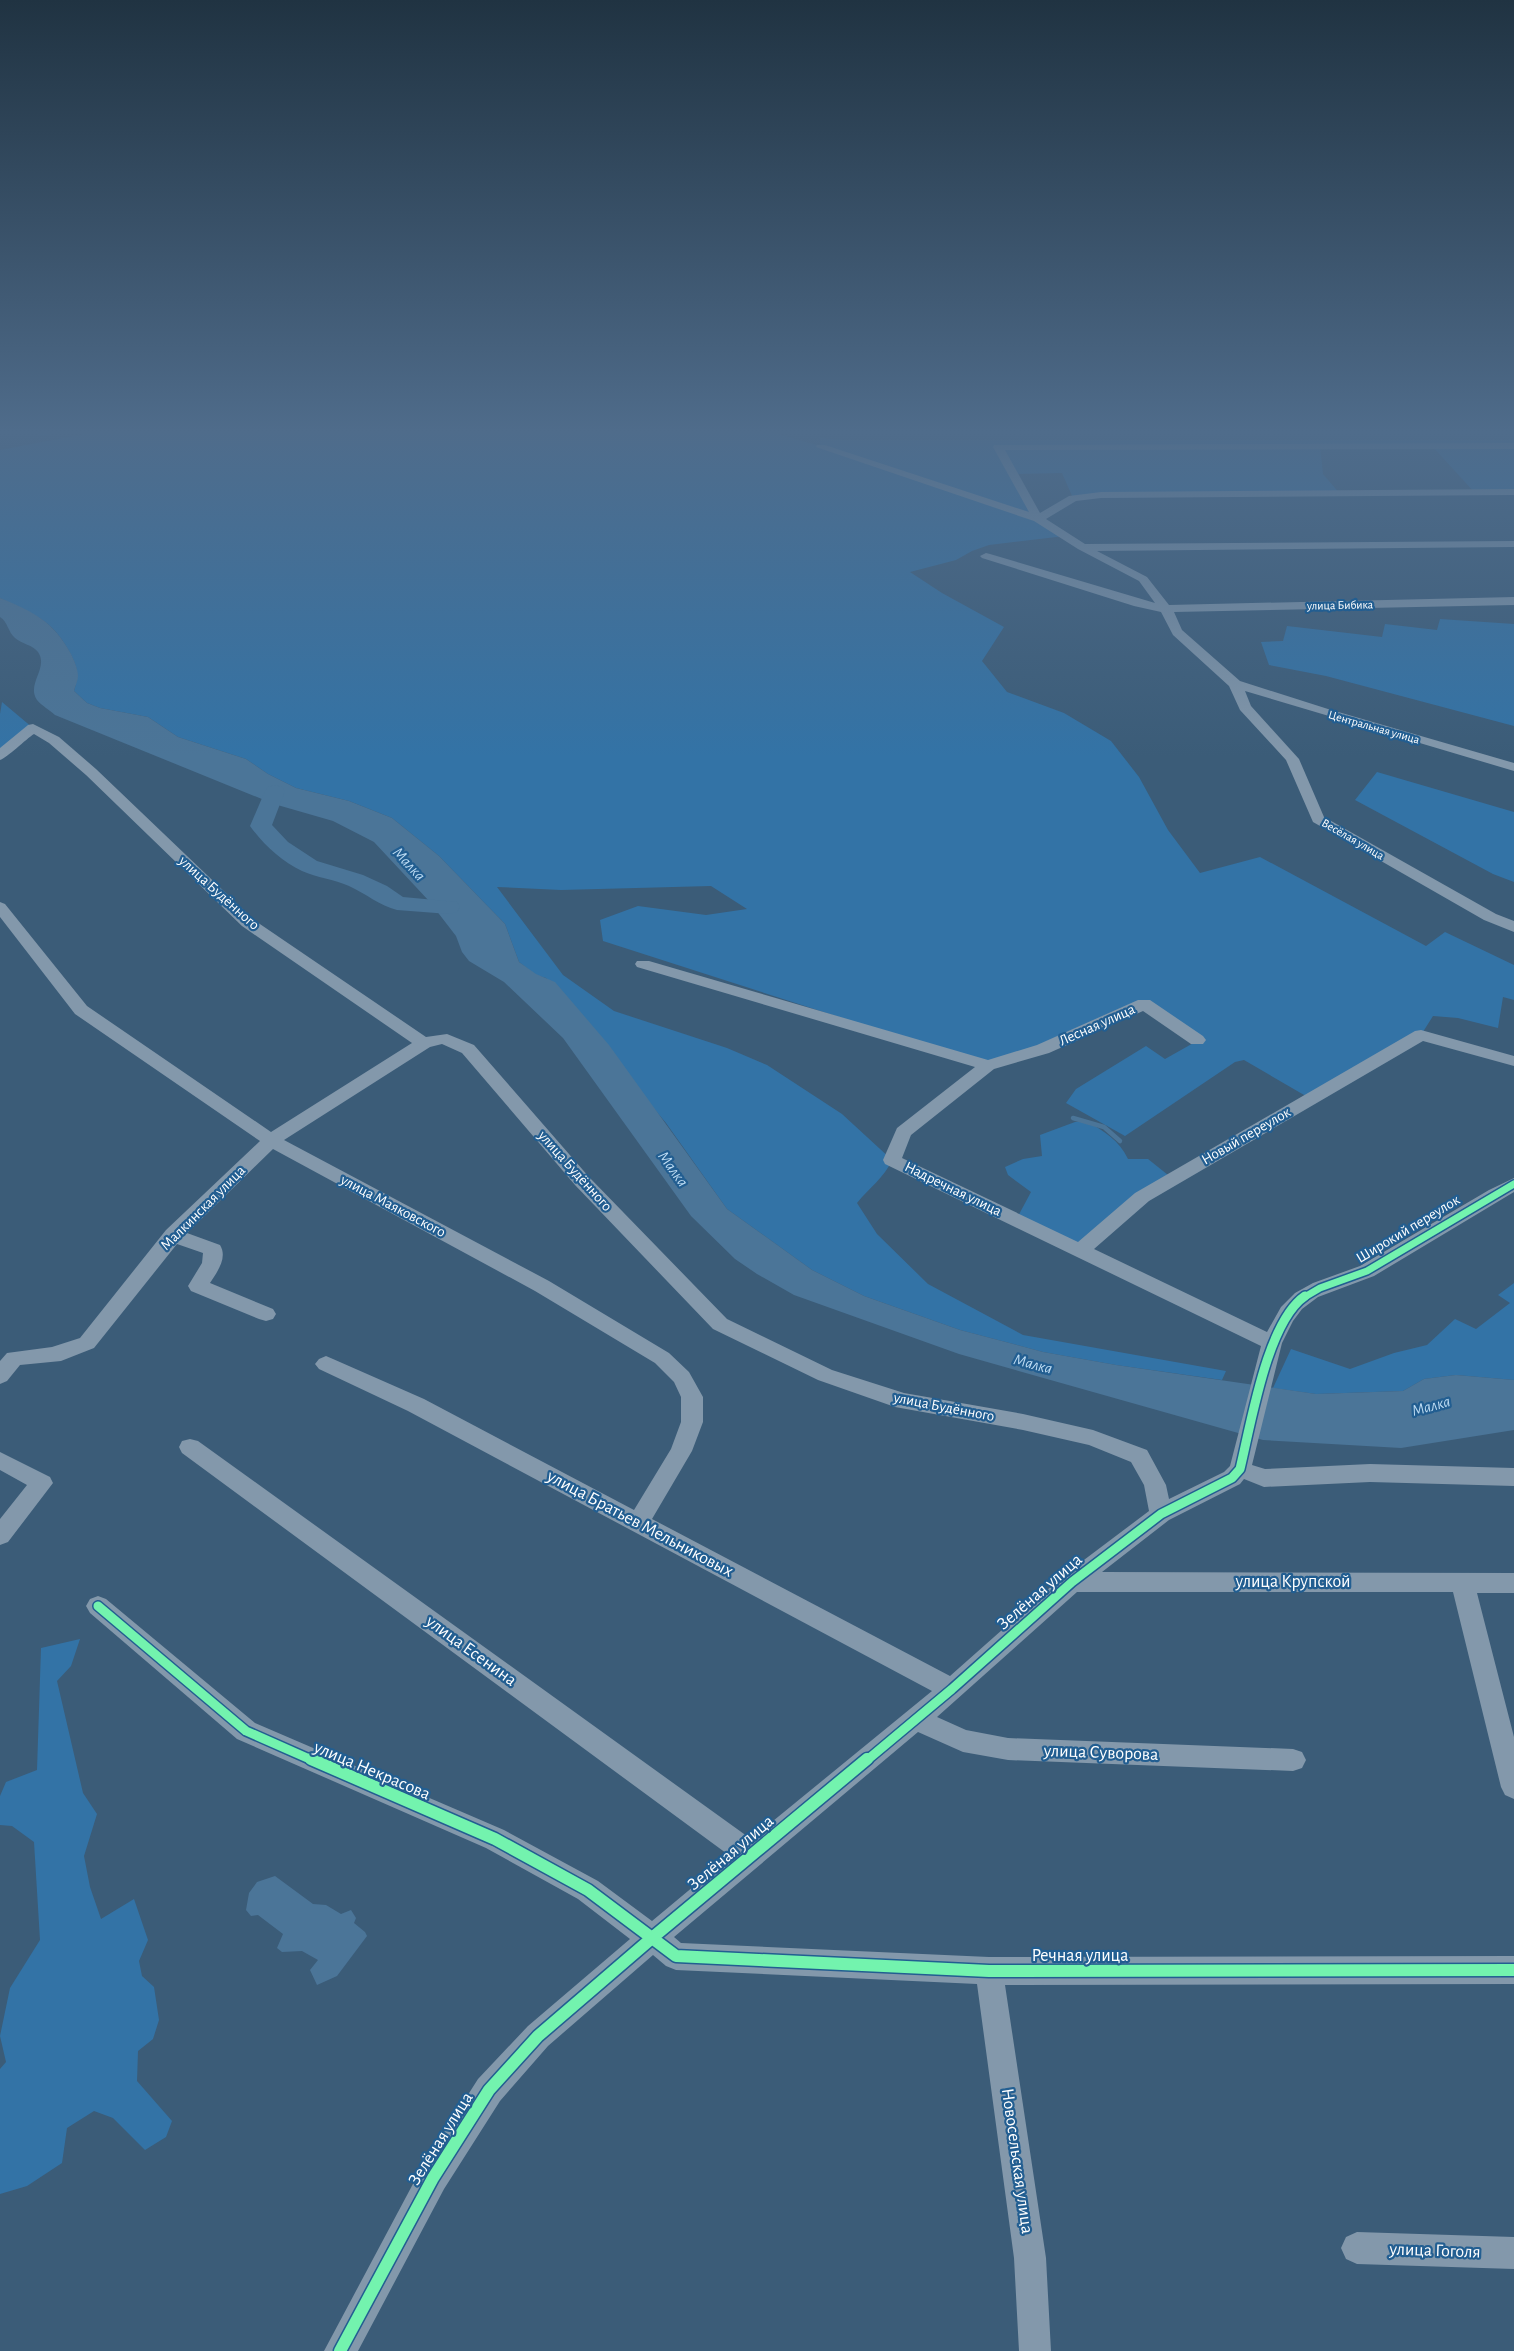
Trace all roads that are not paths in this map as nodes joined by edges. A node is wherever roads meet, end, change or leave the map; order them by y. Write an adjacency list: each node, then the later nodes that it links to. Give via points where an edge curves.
1 (1067, 538): 3 (street, Весёлая улица)
2 (1514, 544): 3 (street)
3 (1082, 547): 6 (street, Весёлая улица, via 1143,579)
4 (986, 556): 6 (street, via 1138,604)
5 (1514, 601): 6 (street, улица Бибика)
6 (1166, 609): 7 (street, Весёлая улица, via 1177,632)
7 (1235, 684): 9 (street, Центральная улица); 11 (street, Весёлая улица, via 1245,708 1292,758 1318,819 1490,917)
8 (0, 756): 14 (street, улица Будённого, via 33,728 54,740 248,923)
9 (1514, 767)
10 (0, 907): 17 (street, улица Маяковского, via 81,1010)
11 (1514, 927)
12 (642, 964): 16 (street)
13 (1197, 1040): 16 (street, Лесная улица, via 1144,1004 1043,1049)
14 (424, 1043): 17 (street, Малкинская улица); 30 (street, улица Будённого, via 450,1038 468,1050 582,1181 720,1324 825,1375 903,1401 1084,1436 1139,1456 1155,1485)
15 (1514, 1061): 20 (street, Новый переулок, via 1422,1035 1142,1197)
16 (988, 1065): 20 (street, Надречная улица, via 903,1132 892,1160)
17 (271, 1140): 19 (street, Малкинская улица); 31 (street, улица Маяковского, via 542,1286 662,1358 682,1377 692,1397 692,1422 681,1452)
18 (1514, 1184): 22 (street, Широкий переулок, via 1365,1272 1327,1285 1296,1303)
19 (173, 1235): 21 (street, via 213,1250 212,1263 198,1286); 25 (street, Малкинская улица, via 87,1343 70,1352 14,1358)
20 (1080, 1251): 22 (street, Надречная улица)
21 (266, 1314)
22 (1272, 1343): 24 (street, Широкий переулок)
23 (326, 1364): 31 (street, улица Братьев Мельниковых, via 416,1405)
24 (1266, 1364): 28 (street)
25 (0, 1376)
26 (190, 1447): 42 (street, улица Есенина)
27 (0, 1460): 32 (street, via 42,1483)
28 (1240, 1469): 29 (street, via 1264,1478 1370,1472); 30 (street, Зелёная улица, via 1232,1478)
29 (1514, 1476)
30 (1161, 1514): 33 (street, Зелёная улица)
31 (638, 1522): 37 (street, улица Братьев Мельниковых)
32 (0, 1536)
33 (1072, 1582): 34 (street, улица Крупской); 37 (street, Зелёная улица)
34 (1462, 1582): 35 (street, улица Крупской); 39 (street)
35 (1514, 1583)
36 (98, 1606): 43 (street, улица Некрасова, via 246,1732 495,1839 588,1890)
37 (952, 1689): 38 (street, Зелёная улица)
38 (916, 1719): 40 (street, улица Суворова, via 963,1741 1008,1749); 42 (street, Зелёная улица)
39 (1509, 1750): 41 (street)
40 (1293, 1760)
41 (1514, 1787)
42 (752, 1856): 43 (street, Зелёная улица)
43 (652, 1938): 45 (street, Речная улица, via 676,1956); 48 (street, Зелёная улица, via 538,2036 489,2090 434,2178)
44 (1514, 1970): 45 (street, Речная улица)
45 (989, 1971): 49 (street, Новосельская улица, via 1030,2258)
46 (1357, 2248): 47 (street, улица Гоголя)
47 (1514, 2253)
48 (340, 2351)
49 (1035, 2351)

